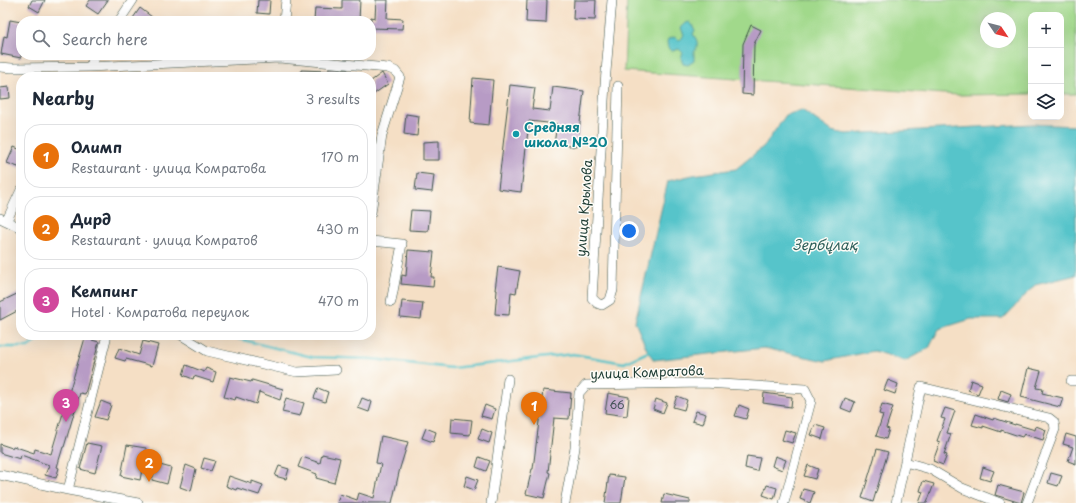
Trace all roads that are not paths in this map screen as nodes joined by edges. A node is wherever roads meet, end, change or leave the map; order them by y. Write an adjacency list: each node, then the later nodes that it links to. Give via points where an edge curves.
1 (133, 0): 4 (street)
2 (286, 0): 5 (street)
3 (612, 0): 11 (street, улица Крылова, via 592,298 602,305 610,300 613,290)
4 (122, 16)
5 (284, 16)
6 (93, 60): 10 (street)
7 (210, 60): 10 (street)
8 (315, 60): 12 (street, via 388,68 396,71 400,77 382,135)
9 (0, 67): 10 (street)
10 (89, 67)
11 (618, 86)
12 (376, 178)
13 (16, 198): 14 (street)
14 (3, 219): 15 (street)
15 (16, 226)
16 (376, 241): 17 (street, via 402,244)
17 (391, 302)
18 (106, 340): 24 (street)
19 (189, 340): 20 (street, via 206,351 297,372)
20 (336, 370)
21 (508, 379): 27 (street)
22 (905, 462): 30 (street); 31 (street, via 930,469 962,488); 32 (street, via 921,387 1049,418 1054,422 1055,429)
23 (0, 475): 24 (street)
24 (68, 490): 25 (street)
25 (120, 501): 26 (street)
26 (138, 503)
27 (490, 503)
28 (565, 503): 29 (street, улица Комратова, via 575,448 579,393 586,385 704,383 805,389 810,401)
29 (784, 503)
30 (896, 503)
31 (1000, 503)
32 (1027, 503)

